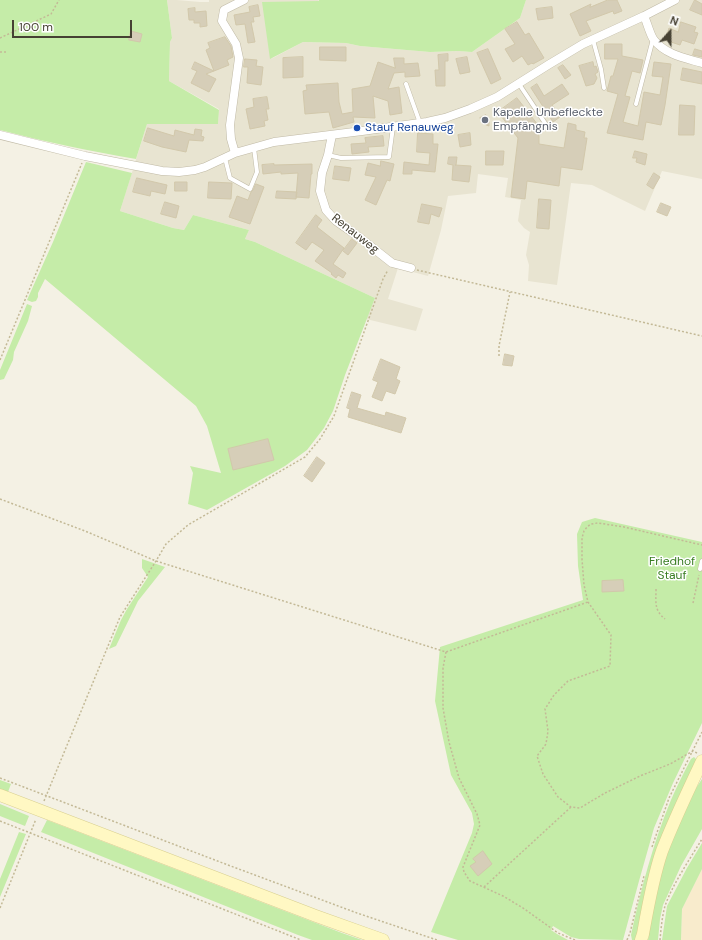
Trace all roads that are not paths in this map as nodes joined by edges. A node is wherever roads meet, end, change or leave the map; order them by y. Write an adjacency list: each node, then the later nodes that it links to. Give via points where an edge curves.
1 (244, 0): 17 (street, via 224,10 222,21 236,44 239,58 230,125)
2 (671, 1): 3 (street)
3 (644, 16): 4 (street); 5 (street)
4 (653, 39): 6 (street, via 676,56); 10 (lane)
5 (593, 40): 8 (street, via 565,54); 9 (lane)
6 (702, 63)
7 (406, 84): 11 (lane)
8 (519, 84): 11 (street, via 470,109); 12 (lane)
9 (604, 88)
10 (636, 104)
11 (420, 123): 13 (street)
12 (545, 123)
13 (393, 127): 15 (street); 18 (lane, via 389,157 341,158)
14 (0, 135): 19 (street, via 85,156 162,171 195,170)
15 (332, 135): 16 (street, via 285,140); 18 (street, Renauweg)
16 (254, 147): 17 (street); 19 (lane, via 257,172 250,189 230,178)
17 (235, 153): 19 (street)
18 (328, 155): 20 (street, Renauweg, via 320,191 326,210 336,221 392,263)
19 (225, 157)
20 (411, 268)
21 (702, 561): 22 (lane)
22 (700, 569)
23 (702, 761): 25 (main road, via 662,851 654,878)
24 (0, 795): 26 (main road)
25 (643, 938)
26 (383, 940)

